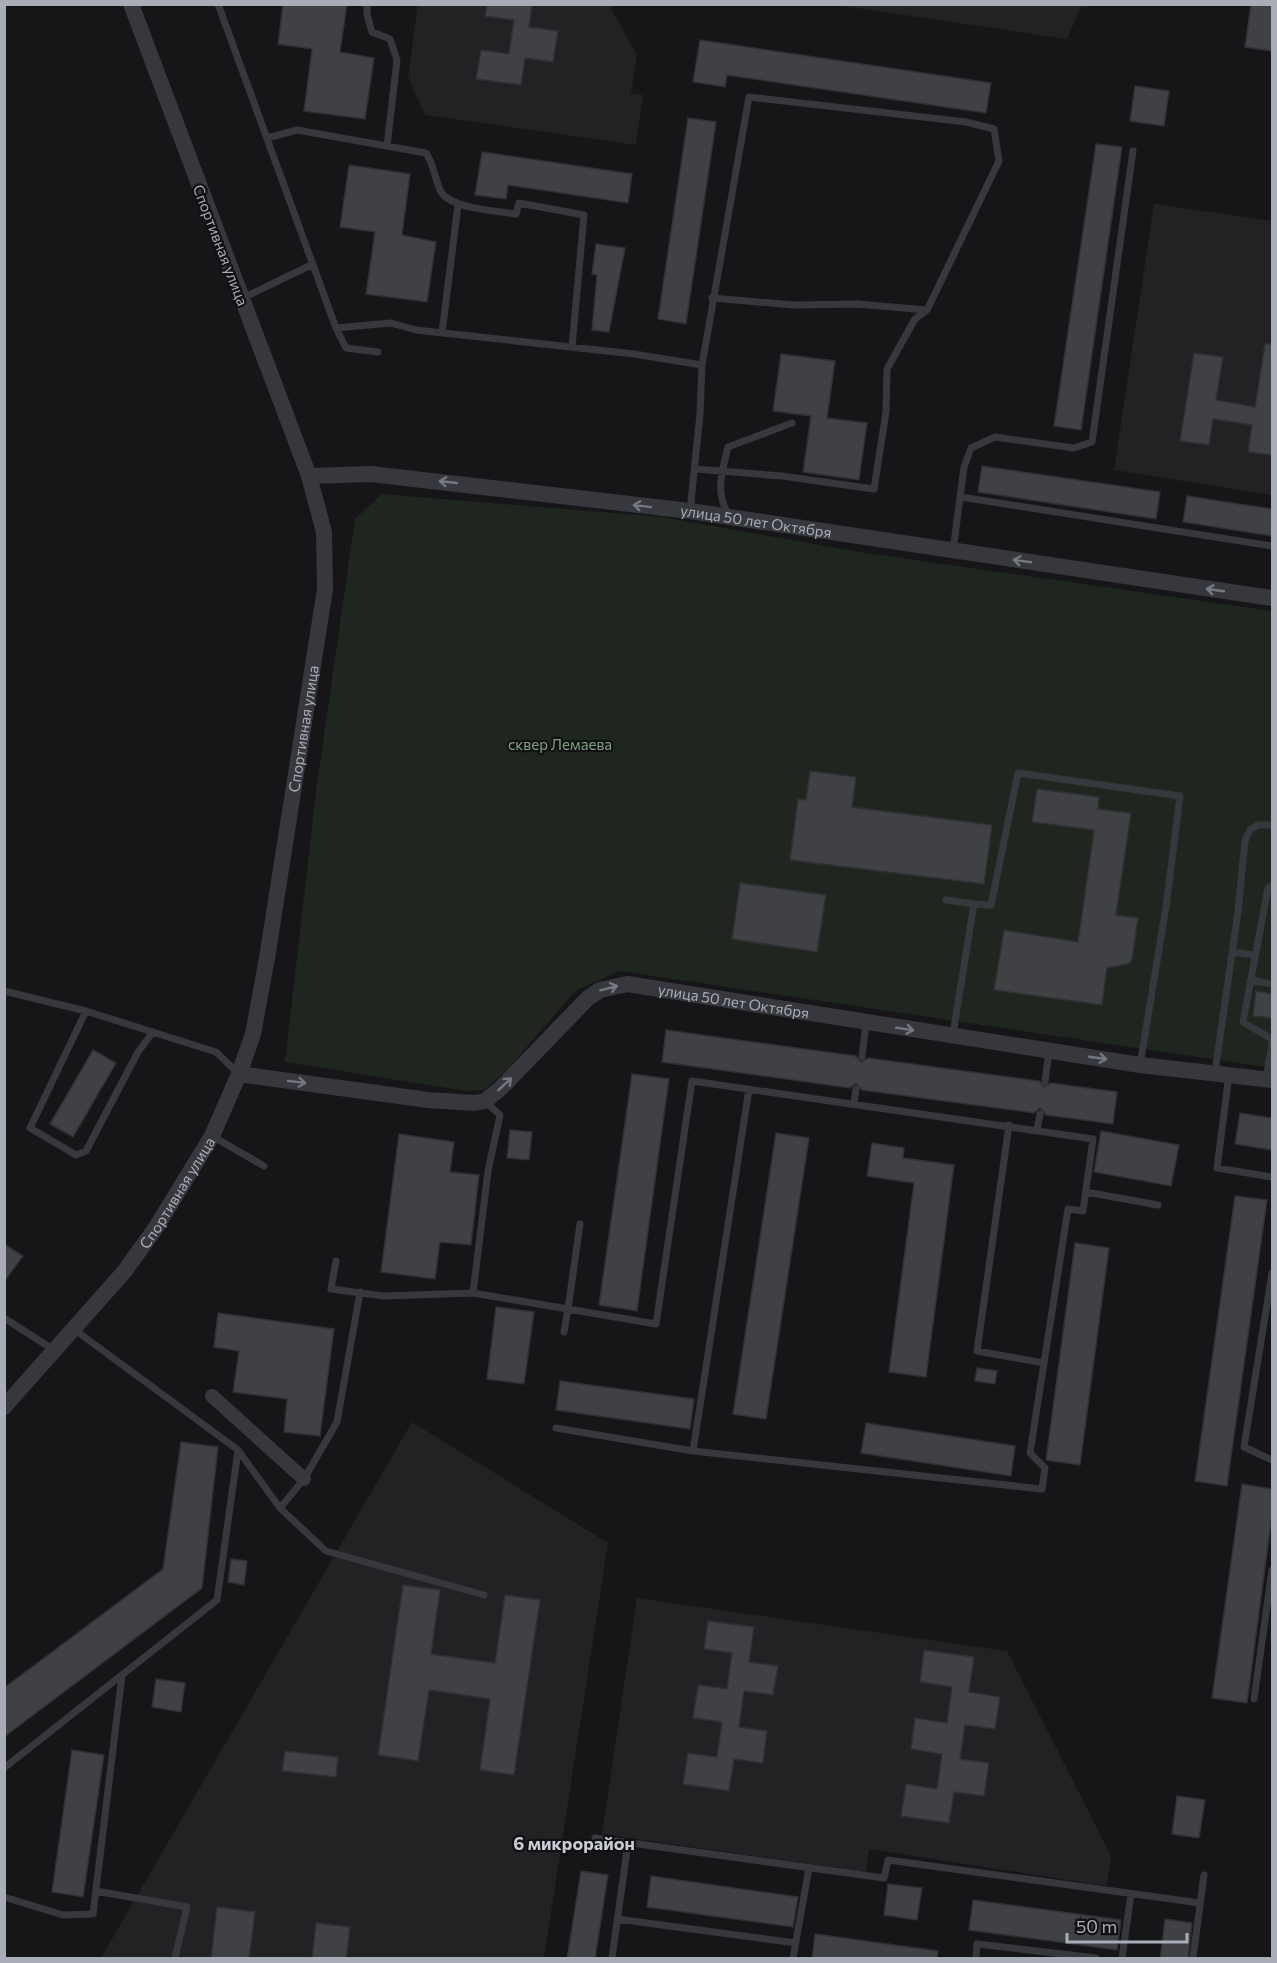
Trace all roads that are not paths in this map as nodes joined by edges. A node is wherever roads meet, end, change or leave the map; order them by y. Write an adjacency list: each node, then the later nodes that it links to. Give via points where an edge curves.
1 (218, 4): 4 (lane)
2 (367, 4): 5 (lane, via 372,32 390,39 397,60)
3 (133, 6): 10 (street, Спортивная улица)
4 (267, 138): 5 (lane, via 297,130); 8 (lane)
5 (387, 146): 7 (lane, via 426,153 442,193)
6 (1134, 151): 21 (lane, via 1092,442 1074,448 995,437 970,448)
7 (458, 205): 13 (lane); 14 (lane, via 516,214 519,203 584,215)
8 (311, 265): 10 (lane); 12 (lane)
9 (712, 298): 11 (lane); 11 (lane, via 749,97 966,122 994,129 999,161); 16 (lane)
10 (242, 299): 20 (street, Спортивная улица)
11 (927, 310): 19 (lane, via 915,320 887,369 886,412 874,489)
12 (336, 328): 13 (lane, via 391,323); 15 (lane, via 346,348)
13 (442, 333): 14 (lane)
14 (572, 347): 16 (lane)
15 (378, 352)
16 (702, 365): 18 (lane)
17 (792, 423): 19 (lane, via 728,447)
18 (694, 469): 19 (lane); 22 (lane)
19 (722, 471): 23 (lane, via 720,501)
20 (309, 476): 22 (street, улица 50 лет Октября, one-way to 20, via 383,475); 45 (street, Спортивная улица, via 324,532 324,589 267,958 253,1034)
21 (961, 497): 24 (lane); 25 (lane)
22 (690, 511): 23 (street, улица 50 лет Октября)
23 (730, 517): 25 (street, улица 50 лет Октября)
24 (1272, 546)
25 (953, 551): 26 (street, улица 50 лет Октября, one-way to 25)
26 (1272, 598)
27 (1272, 825): 31 (lane, via 1258,825 1250,830 1245,841)
28 (1272, 885): 32 (lane, via 1268,888)
29 (946, 900): 30 (lane)
30 (974, 904): 39 (lane); 43 (lane, via 991,905 1018,773 1180,796)
31 (1233, 952): 32 (lane); 44 (lane)
32 (1254, 955): 33 (lane)
33 (1250, 980): 34 (lane); 40 (lane, via 1243,1022)
34 (1272, 984)
35 (4, 991): 36 (lane)
36 (86, 1011): 38 (lane); 38 (lane, via 30,1128 76,1155 86,1151 138,1052)
37 (866, 1023): 39 (street, улица 50 лет Октября, one-way to 39); 42 (lane); 50 (street, улица 50 лет Октября, one-way to 37, via 588,998 611,986 642,985)
38 (153, 1032): 45 (lane, via 216,1052)
39 (952, 1037): 41 (street, улица 50 лет Октября)
40 (1272, 1042): 46 (lane)
41 (1049, 1051): 43 (street, улица 50 лет Октября, one-way to 43); 47 (lane)
42 (862, 1057)
43 (1140, 1065): 44 (street, улица 50 лет Октября)
44 (1222, 1073): 46 (street, улица 50 лет Октября); 57 (lane, via 1217,1168)
45 (239, 1074): 50 (street, one-way to 50, via 428,1100); 55 (street, Спортивная улица)
46 (1269, 1080)
47 (1045, 1082)
48 (749, 1089): 51 (lane); 65 (lane, via 692,1081 656,1324); 75 (lane)
49 (856, 1089): 51 (lane)
50 (485, 1101): 64 (lane, via 501,1115 488,1171)
51 (854, 1103): 53 (lane)
52 (1040, 1114): 54 (lane)
53 (1009, 1125): 54 (lane); 70 (lane, via 976,1351)
54 (1037, 1130): 58 (lane, via 1093,1139)
55 (212, 1136): 56 (lane); 67 (street, Спортивная улица, via 155,1229)
56 (264, 1166)
57 (1272, 1178)
58 (1086, 1192): 59 (lane); 70 (lane, via 1083,1211 1068,1209)
59 (1158, 1205)
60 (580, 1224): 65 (lane)
61 (336, 1261): 63 (lane, via 332,1289)
62 (1272, 1274): 76 (lane, via 1244,1447)
63 (360, 1292): 64 (lane, via 384,1296); 77 (lane, via 338,1422)
64 (473, 1293): 65 (lane)
65 (568, 1309): 68 (lane)
66 (4, 1318): 69 (lane)
67 (75, 1330): 69 (street, Спортивная улица); 74 (lane)
68 (564, 1332)
69 (57, 1351): 72 (street, Спортивная улица)
70 (1044, 1363): 75 (lane, via 1030,1453 1045,1467 1042,1489)
71 (212, 1396): 77 (street)
72 (4, 1407)
73 (556, 1428): 75 (lane)
74 (238, 1450): 78 (lane); 81 (lane, via 217,1600)
75 (693, 1451)
76 (1272, 1460)
77 (304, 1479): 78 (lane)
78 (280, 1508): 80 (lane, via 326,1551)
79 (1272, 1570): 82 (lane)
80 (484, 1595)
81 (122, 1675): 83 (lane); 88 (lane)
82 (1254, 1699)
83 (4, 1768)
84 (595, 1838): 85 (lane)
85 (628, 1843): 86 (lane); 92 (lane)
86 (809, 1868): 89 (lane, via 884,1878 888,1860); 93 (lane)
87 (1204, 1875): 91 (lane)
88 (96, 1891): 90 (lane, via 93,1914 63,1915); 94 (lane, via 187,1907)
89 (1131, 1894): 91 (lane); 99 (lane)
90 (4, 1897)
91 (1200, 1904): 100 (lane)
92 (617, 1919): 93 (lane); 95 (lane)
93 (796, 1943): 96 (lane)
94 (175, 1959)
95 (612, 1959)
96 (793, 1959)
97 (976, 1959): 98 (lane, via 977,1944)
98 (1096, 1959)
99 (1122, 1959)
100 (1193, 1959)

